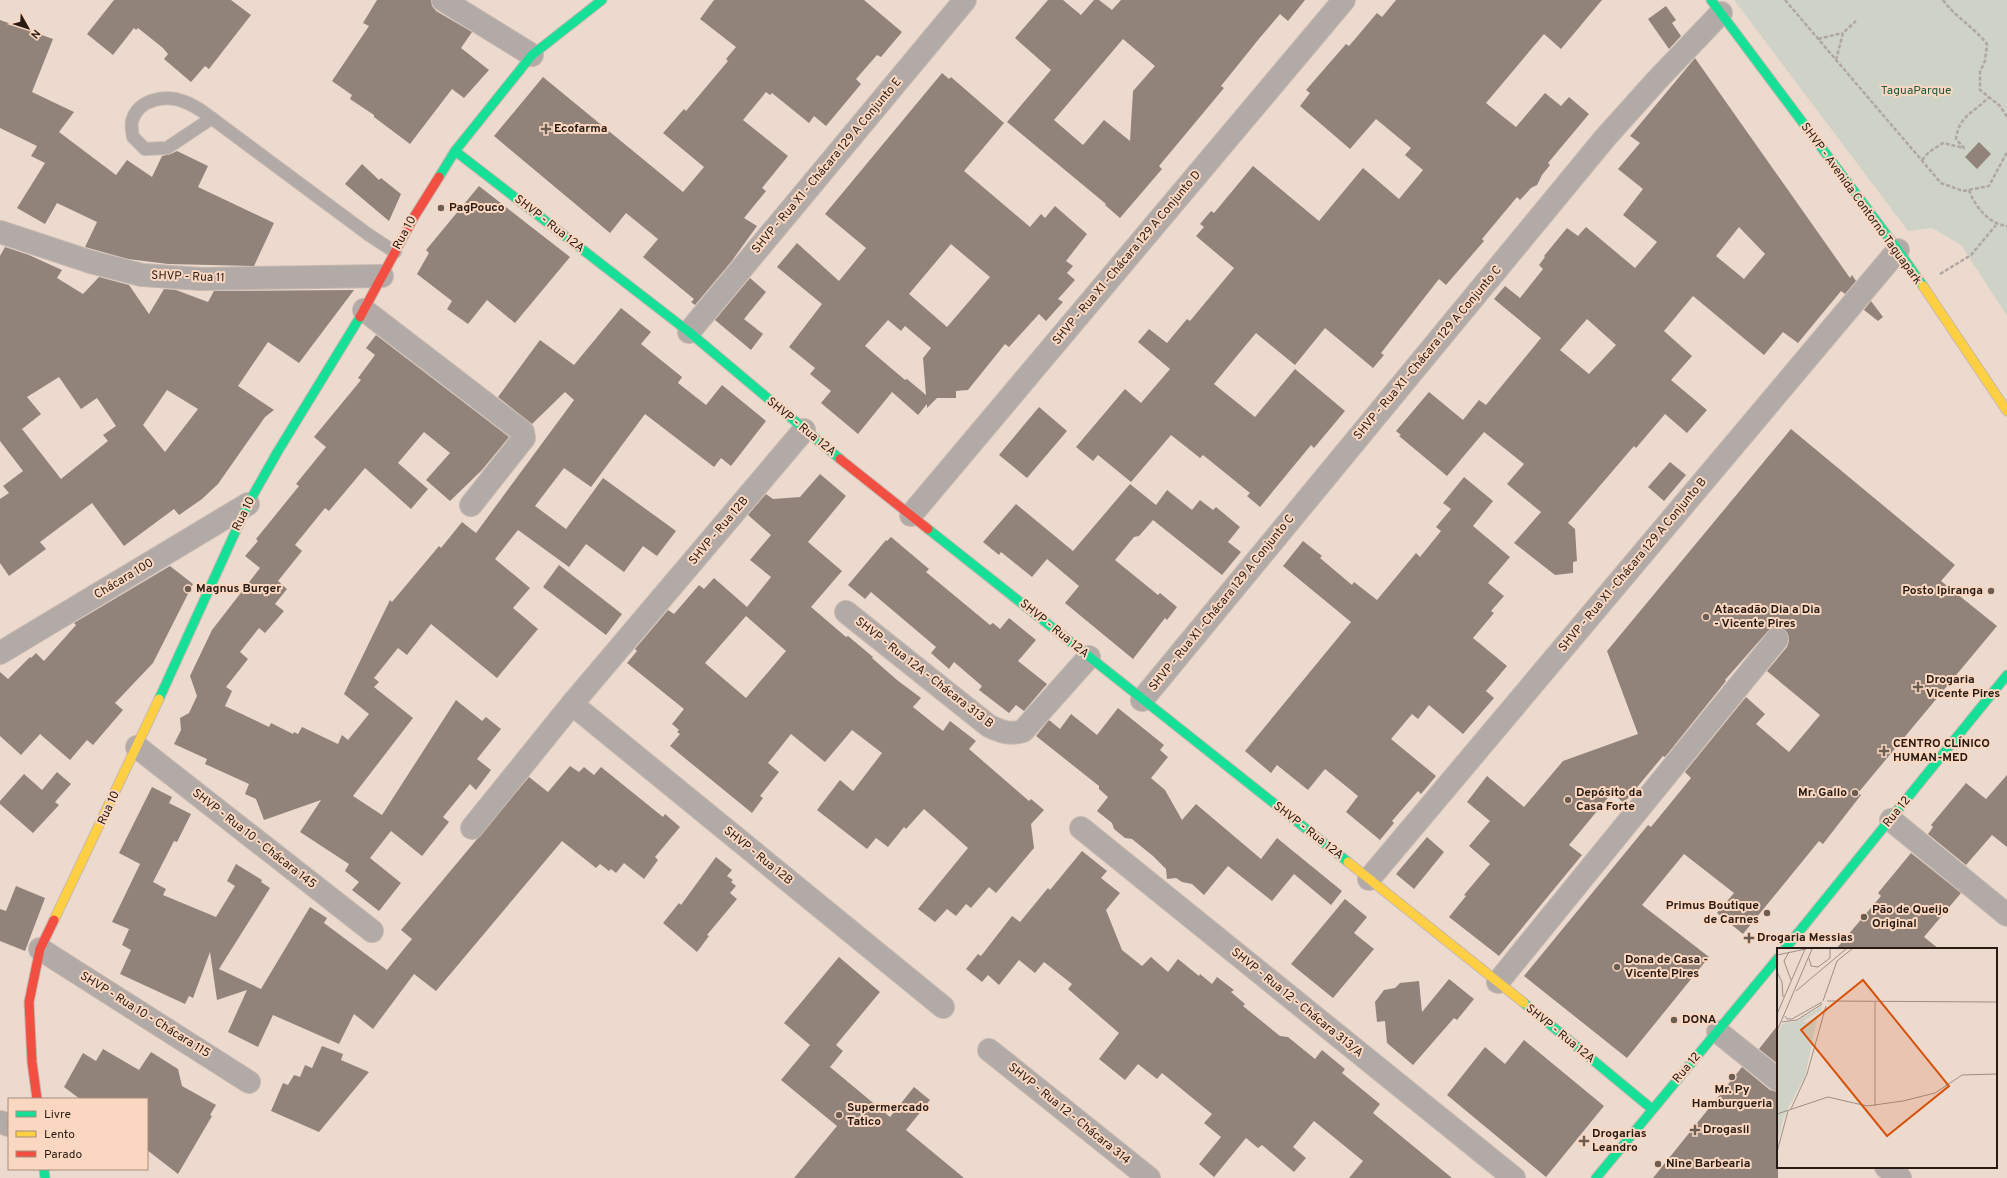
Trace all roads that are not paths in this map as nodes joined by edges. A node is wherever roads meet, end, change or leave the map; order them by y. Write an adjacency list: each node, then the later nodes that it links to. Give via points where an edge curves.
1 (443, 0): 6 (street)
2 (602, 0): 6 (street, Rua 10)
3 (965, 0): 14 (street, SHVP - Rua X1 - Chácara 129 A Conjunto E)
4 (1344, 0): 19 (street, SHVP - Rua X1 -Chácara 129 A Conjunto D)
5 (1716, 7): 10 (street, SHVP - Avenida Contorno Taguapark); 25 (street, SHVP - Rua X1 -Chácara 129 A Conjunto C)
6 (532, 55): 8 (street, Rua 10)
7 (212, 118): 7 (lane, via 184,101 153,100 140,106 132,122 133,137 145,149 167,148); 11 (lane)
8 (455, 151): 11 (street, Rua 10); 14 (street, SHVP - Rua 12A)
9 (0, 232): 12 (street, SHVP - Rua 11, via 91,262 142,275 201,279)
10 (1898, 250): 15 (street, SHVP - Avenida Contorno Taguapark); 31 (street, SHVP - Rua X1 -Chácara 129 A Conjunto B)
11 (395, 252): 12 (street, Rua 10)
12 (382, 276): 13 (street, Rua 10)
13 (364, 310): 17 (street, Rua 10); 18 (street, via 523,432 524,438)
14 (688, 332): 16 (street, SHVP - Rua 12A)
15 (2007, 411)
16 (804, 430): 19 (street, SHVP - Rua 12A); 26 (street, SHVP - Rua 12B)
17 (248, 504): 22 (street, Chácara 100); 27 (street, Rua 10)
18 (471, 505)
19 (911, 515): 23 (street, SHVP - Rua 12A)
20 (846, 612): 23 (street, SHVP - Rua 12A - Chácara 313 B, via 989,726 1001,732 1012,734 1023,731)
21 (1777, 639): 37 (street)
22 (0, 653)
23 (1089, 657): 25 (street, SHVP - Rua 12A)
24 (2007, 675): 28 (street, Rua 12)
25 (1142, 700): 31 (street, SHVP - Rua 12A)
26 (572, 704): 29 (street, SHVP - Rua 12B); 38 (street, SHVP - Rua 12B)
27 (137, 747): 33 (street, SHVP - Rua 10 - Chácara 145); 35 (street, Rua 10)
28 (1891, 820): 32 (street); 34 (street, Rua 12)
29 (472, 828)
30 (1081, 828): 47 (street, SHVP - Rua 12 - Chácara 313/A)
31 (1369, 879): 37 (street, SHVP - Rua 12A)
32 (2007, 915)
33 (372, 931)
34 (1786, 948)
35 (40, 949): 42 (street, SHVP - Rua 10 - Chácara 115); 43 (street, Rua 10, via 29,1002)
36 (1777, 959): 39 (street, Rua 12)
37 (1498, 982): 44 (street, SHVP - Rua 12A)
38 (943, 1007)
39 (1718, 1032): 41 (street); 44 (street, Rua 12)
40 (989, 1050): 46 (street, SHVP - Rua 12 - Chácara 314)
41 (1777, 1079)
42 (249, 1082)
43 (37, 1098)
44 (1652, 1109): 48 (street, Rua 12)
45 (1887, 1168): 49 (street)
46 (1149, 1178)
47 (1514, 1178)
48 (1596, 1178)
49 (1900, 1178)

